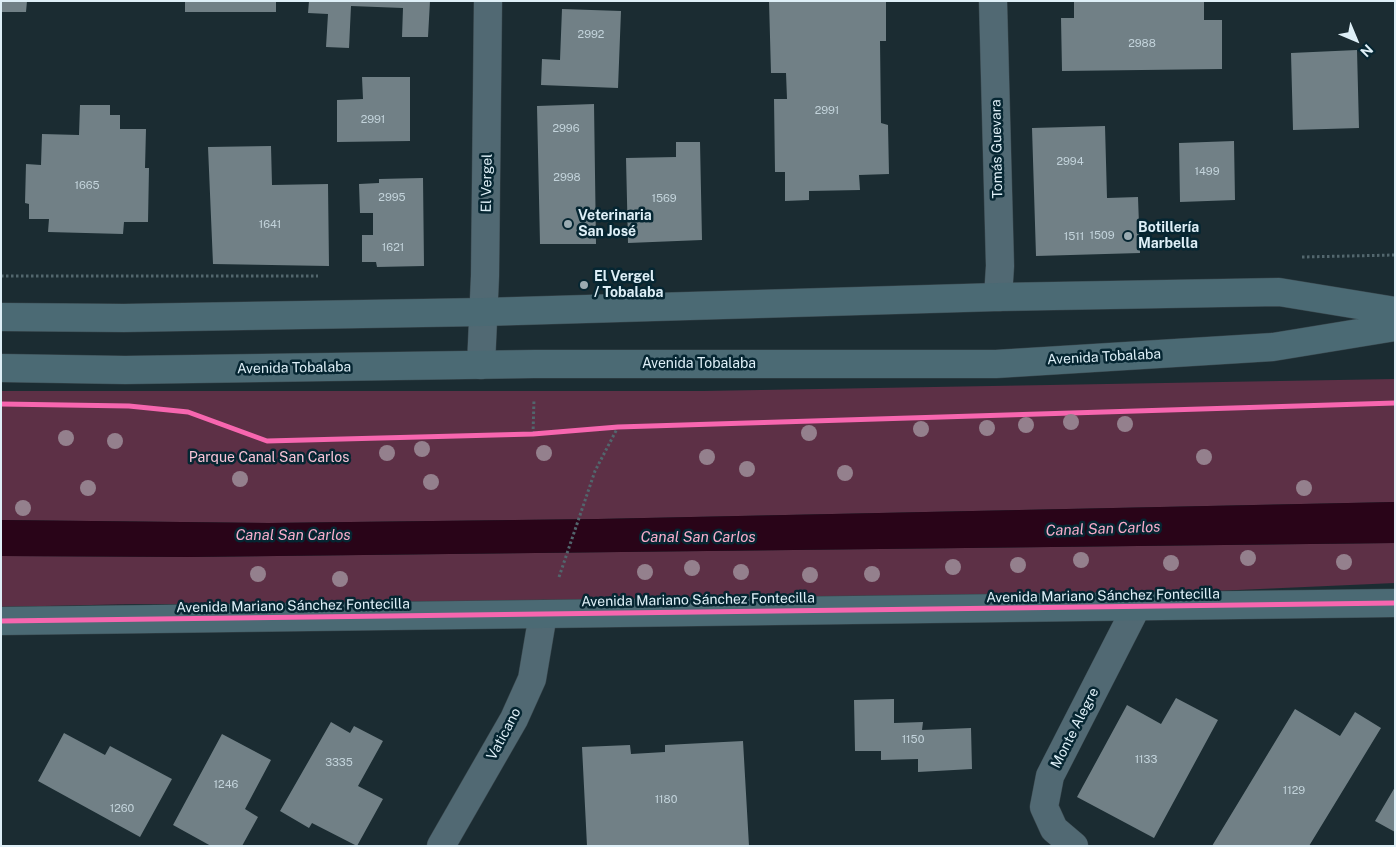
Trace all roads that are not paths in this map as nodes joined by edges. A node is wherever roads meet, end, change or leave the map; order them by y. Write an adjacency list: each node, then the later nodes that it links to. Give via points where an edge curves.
1 (488, 1): 5 (street, El Vergel)
2 (993, 1): 3 (street, Tomás Guevara, via 1000,266)
3 (998, 297): 4 (main road, via 1279,292); 5 (main road)
4 (1395, 311)
5 (483, 312): 6 (main road); 8 (street, El Vergel)
6 (1, 317)
7 (1395, 327): 8 (main road, Avenida Tobalaba, via 1273,347 996,364)
8 (480, 365): 9 (main road, Avenida Tobalaba, via 125,370)
9 (1, 368)
10 (1395, 603): 11 (main road, Avenida Mariano Sánchez Fontecilla)
11 (1137, 606): 12 (main road, Avenida Mariano Sánchez Fontecilla); 15 (street, Monte Alegre, via 1050,776 1044,807 1054,828)
12 (543, 614): 13 (main road, Avenida Mariano Sánchez Fontecilla); 14 (street, Vaticano, via 532,679 514,719)
13 (1, 621)
14 (441, 846)
15 (1074, 846)

